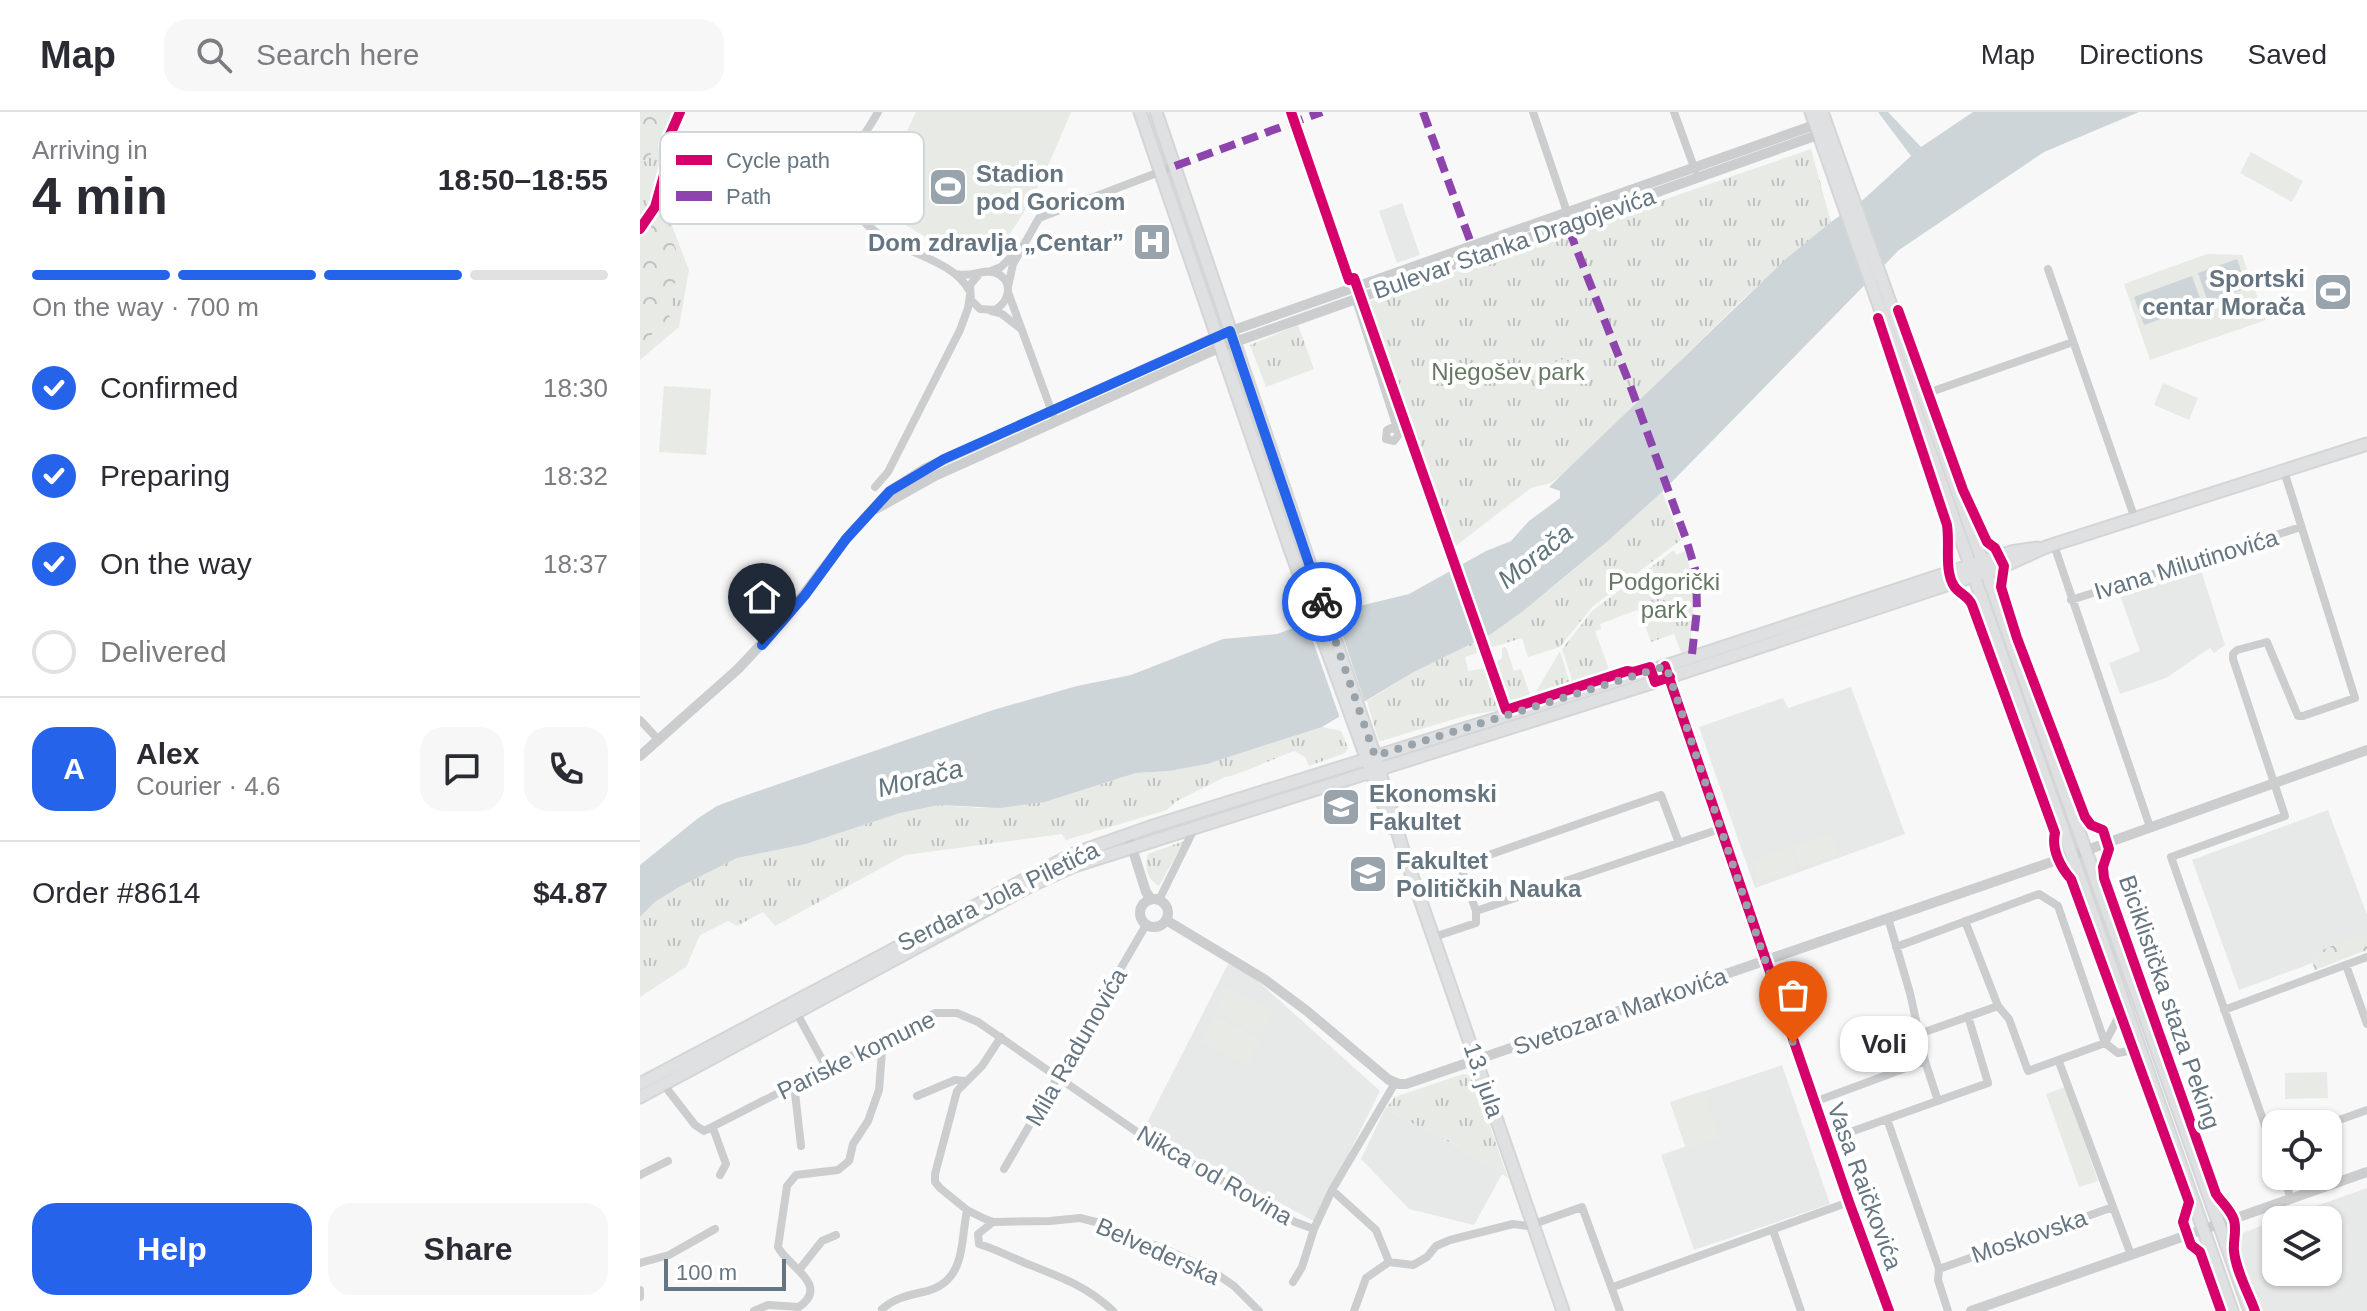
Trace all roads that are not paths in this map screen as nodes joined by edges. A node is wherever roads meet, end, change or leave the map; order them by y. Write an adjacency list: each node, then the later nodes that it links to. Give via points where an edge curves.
1 (878, 112): 8 (street)
2 (1140, 112): 11 (main road)
3 (1156, 112): 9 (main road)
4 (1533, 112): 12 (street)
5 (1674, 112): 10 (street)
6 (1811, 112): 7 (main road)
7 (1817, 128): 10 (street, Bulevar Stanka Dragojevića); 23 (main road)
8 (867, 132)
9 (1175, 166): 11 (street); 26 (main road)
10 (1694, 168): 12 (street, Bulevar Stanka Dragojevića); 15 (street, Bulevar Stanka Dragojevića)
11 (1160, 171): 14 (street, via 1043,216); 27 (main road)
12 (1567, 212): 15 (street, Bulevar Stanka Dragojevića)
13 (866, 224): 17 (street)
14 (1021, 247): 18 (street, via 1003,265); 19 (street)
15 (1474, 251): 21 (street, Bulevar Stanka Dragojevića)
16 (2048, 269): 28 (street)
17 (949, 271): 18 (street, via 967,276); 20 (street)
18 (984, 272): 19 (street, via 1000,275); 20 (street, via 972,281)
19 (1008, 289): 22 (street, via 1002,305); 24 (street)
20 (969, 293): 22 (street, via 974,304); 25 (street)
21 (1354, 294): 26 (street, Bulevar Stanka Dragojevića); 31 (street)
22 (987, 311): 24 (street, via 1002,314); 25 (street, via 971,316)
23 (1888, 314): 29 (main road); 39 (main road)
24 (1021, 328): 30 (street)
25 (960, 330): 34 (street, via 888,472)
26 (1232, 337): 27 (street, Bulevar Stanka Dragojevića); 44 (main road)
27 (1219, 342): 30 (street, Bulevar Stanka Dragojevića); 44 (main road, via 1290,549)
28 (2073, 342): 29 (street); 35 (street)
29 (1922, 395): 38 (main road)
30 (1054, 416): 46 (street, Bulevar Stanka Dragojevića, via 874,510 756,652)
31 (1392, 430)
32 (2367, 444): 33 (main road)
33 (2284, 471): 35 (main road); 36 (street, Ivana Milutinovića)
34 (875, 487)
35 (2135, 519): 37 (main road)
36 (2301, 527): 40 (street, Ivana Milutinovića); 49 (street, Ivana Milutinovića, via 2355,698 2298,716 2267,642 2233,654)
37 (2050, 546): 38 (main road, via 2011,552); 40 (street)
38 (1985, 567): 39 (main road); 56 (main road)
39 (1971, 571): 41 (main road); 57 (main road)
40 (2071, 600): 51 (street)
41 (1668, 671): 47 (main road, Serdara Jola Piletića); 48 (main road, Serdara Jola Piletića); 52 (street, Vasa Raičkovića)
42 (640, 720): 43 (street)
43 (654, 735)
44 (1363, 738): 47 (main road, 13. jula)
45 (2367, 750): 49 (street, Svetozara Markovića)
46 (640, 756)
47 (1370, 757): 48 (main road, 13. jula); 53 (main road, Serdara Jola Piletića)
48 (1375, 770): 50 (main road, Serdara Jola Piletića); 64 (main road, 13. jula)
49 (2275, 783): 51 (street, Svetozara Markovića); 72 (street, via 2283,818 2171,857)
50 (1195, 827): 55 (main road, Serdara Jola Piletića); 58 (street)
51 (2150, 827): 56 (street, Svetozara Markovića)
52 (1720, 829): 54 (street); 67 (street, Vasa Raičkovića)
53 (1128, 835): 55 (street); 71 (main road, Serdara Jola Piletića, via 1051,864)
54 (1679, 843): 59 (street); 59 (street, via 1661,795 1460,865)
55 (1133, 848): 58 (street, via 1146,892); 71 (main road, Serdara Jola Piletića, via 1030,886)
56 (2085, 850): 57 (street, Svetozara Markovića); 114 (main road)
57 (2070, 855): 60 (street, Svetozara Markovića); 70 (main road)
58 (1155, 900): 61 (street, via 1167,908); 63 (street, via 1140,908)
59 (1476, 911): 64 (street, via 1476,923)
60 (1888, 918): 65 (street); 67 (street, Svetozara Markovića)
61 (1166, 920): 63 (street, via 1155,927); 86 (street, via 1264,979)
62 (1965, 921): 65 (street); 69 (street); 78 (street, via 2039,894 2058,906)
63 (1146, 925): 84 (street, Mila Radunovića)
64 (1434, 937): 80 (main road, 13. jula)
65 (1896, 947): 75 (street)
66 (2367, 957): 68 (street)
67 (1765, 960): 80 (street, Svetozara Markovića); 93 (street, Vasa Raičkovića)
68 (2346, 965): 72 (street); 74 (street)
69 (1998, 1006): 73 (street); 82 (street, via 2009,1019 2028,1071)
70 (2124, 1006): 78 (street); 79 (main road)
71 (794, 1008): 83 (street); 87 (main road, Serdara Jola Piletića); 89 (main road, Serdara Jola Piletića)
72 (2224, 1010): 95 (street)
73 (1968, 1016): 75 (street); 92 (street, Vasa Raičkovića, via 1988,1083)
74 (2367, 1024)
75 (1919, 1034): 81 (street)
76 (1001, 1037): 77 (street, Pariske komune, via 966,1016 947,1012); 84 (street, Pariske komune); 85 (street, Belvederska)
77 (883, 1039): 83 (street, Pariske komune); 124 (street, via 879,1090 849,1161 838,1170 792,1178 787,1186 778,1247)
78 (2105, 1043): 79 (street, via 2118,1053); 82 (street)
79 (2139, 1049): 117 (main road)
80 (1478, 1061): 86 (street, Svetozara Markovića); 113 (main road, 13. jula)
81 (1925, 1061): 92 (street); 93 (street, Vasa Raičkovića)
82 (2059, 1062): 110 (street)
83 (826, 1067): 88 (street, Pariske komune)
84 (1059, 1078): 102 (street, Mila Radunovića); 116 (street, Nikca od Rovina, via 1140,1134)
85 (966, 1081): 90 (street, via 955,1080); 111 (street, Belvederska, via 957,1091 935,1179)
86 (1395, 1083): 106 (street, Nikca od Rovina)
87 (640, 1084)
88 (794, 1084): 98 (street, Pariske komune); 100 (street)
89 (664, 1085): 91 (main road, Serdara Jola Piletića); 98 (street, via 695,1125 704,1131)
90 (917, 1096)
91 (640, 1097)
92 (1938, 1101): 96 (street, Vasa Raičkovića)
93 (1814, 1102): 99 (street, Vasa Raičkovića)
94 (2367, 1110): 97 (street)
95 (2262, 1112)
96 (1887, 1119): 99 (street, Vasa Raičkovića); 123 (street, Vasa Raičkovića)
97 (2342, 1119)
98 (713, 1128): 105 (street, via 726,1164)
99 (1828, 1140): 109 (street, Vasa Raičkovića)
100 (801, 1146)
101 (668, 1161): 104 (street)
102 (1004, 1169)
103 (2367, 1172): 108 (street)
104 (640, 1175)
105 (720, 1175)
106 (1332, 1190): 116 (street, Nikca od Rovina); 121 (street, via 1376,1230)
107 (2288, 1190): 108 (street)
108 (2291, 1199): 114 (street)
109 (1849, 1202): 118 (street); 137 (street, Vasa Raičkovića)
110 (2113, 1207): 120 (street, Moskovska); 123 (street, Moskovska)
111 (967, 1210): 112 (street, Belvederska); 129 (street, via 952,1277 937,1289 902,1296)
112 (993, 1222): 131 (street, via 978,1234 979,1244 1062,1277); 132 (street, Belvederska, via 1096,1222 1211,1270)
113 (1532, 1224): 121 (street, via 1450,1240 1413,1265); 126 (street, via 1582,1207); 134 (main road, 13. jula)
114 (2218, 1224): 117 (street); 141 (main road)
115 (715, 1229): 122 (street, via 669,1255)
116 (1314, 1229): 125 (street)
117 (2202, 1229): 120 (street); 140 (main road)
118 (1773, 1230): 126 (street); 136 (street)
119 (836, 1235): 124 (street, via 822,1241)
120 (2131, 1255): 139 (street)
121 (1389, 1262): 133 (street, via 1366,1278)
122 (640, 1263)
123 (1939, 1269): 138 (street, Moskovska)
124 (799, 1270): 130 (street, via 810,1286 803,1305 768,1305)
125 (1293, 1282)
126 (1613, 1287): 135 (street)
127 (640, 1290): 128 (street)
128 (640, 1297)
129 (882, 1309)
130 (754, 1311)
131 (1113, 1311)
132 (1259, 1311)
133 (1354, 1311)
134 (1563, 1311)
135 (1620, 1311)
136 (1801, 1311)
137 (1889, 1311)
138 (1948, 1311)
139 (1971, 1311)
140 (2232, 1311)
141 (2250, 1311)

